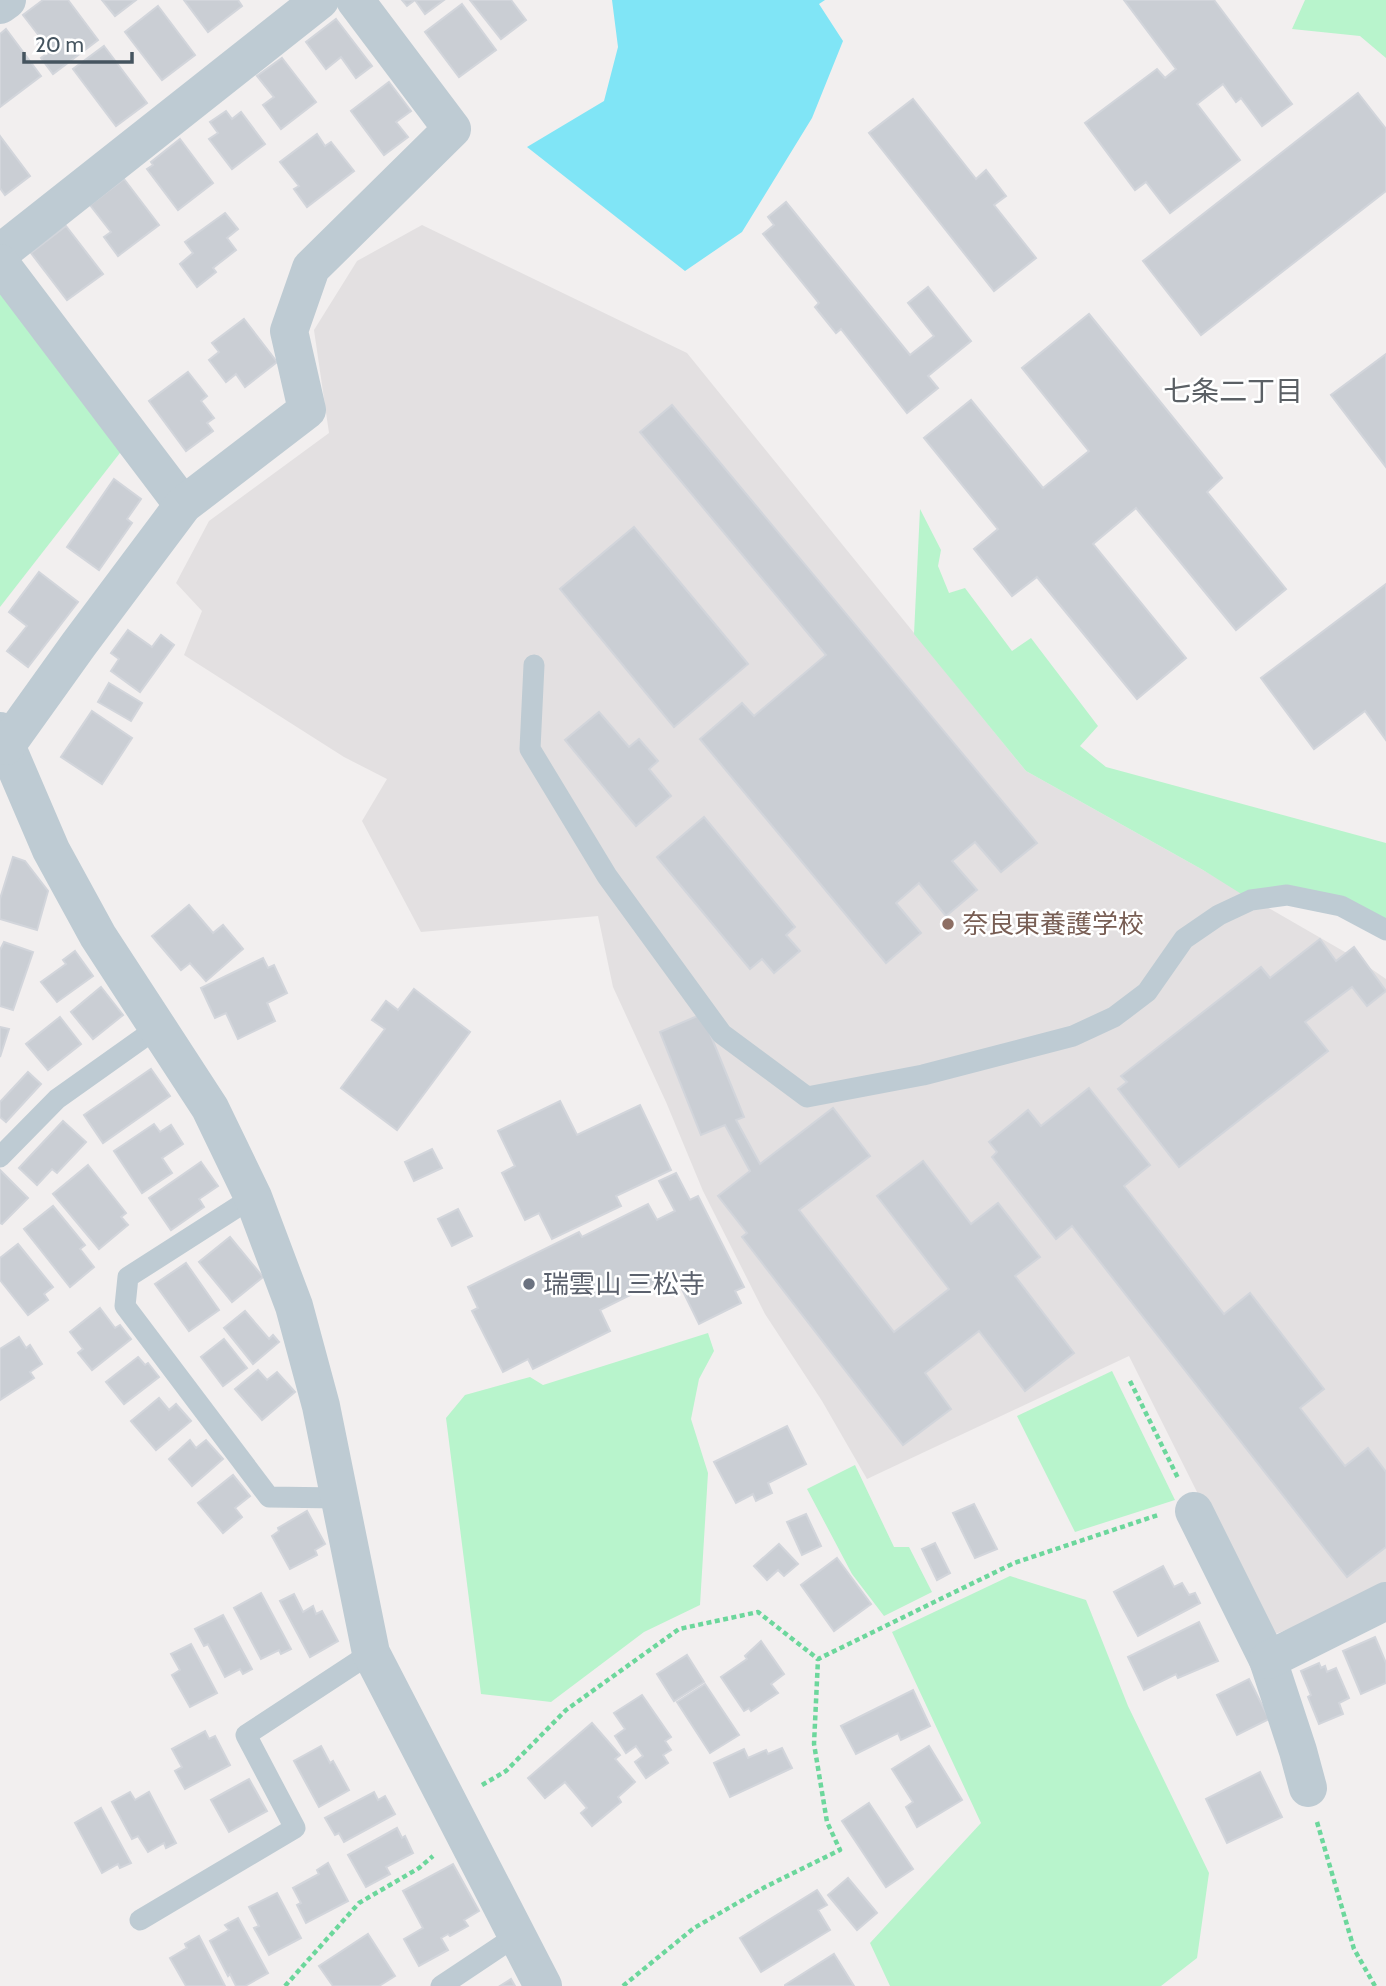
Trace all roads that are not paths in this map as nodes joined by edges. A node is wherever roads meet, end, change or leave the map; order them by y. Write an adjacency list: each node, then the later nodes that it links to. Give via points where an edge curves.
1 (7, 0): 4 (street)
2 (320, 0): 5 (street)
3 (355, 0): 7 (street, via 452,129 311,268 289,331 307,410)
4 (0, 5)
5 (0, 253)
6 (0, 263): 7 (street)
7 (184, 505): 9 (street, via 79,643)
8 (534, 665): 11 (lane, via 530,749 607,876 722,1034 807,1097 923,1075 1073,1036 1114,1017 1147,992 1184,939 1251,900 1287,895 1341,906)
9 (7, 748): 10 (street); 12 (street, via 51,850)
10 (0, 805)
11 (1386, 930)
12 (157, 1028): 13 (lane, via 57,1099); 14 (street, via 210,1108)
13 (0, 1157)
14 (253, 1197): 15 (street, via 294,1306 321,1406); 15 (lane, via 128,1278 125,1306 269,1497)
15 (339, 1499): 18 (street)
16 (1194, 1511): 19 (street)
17 (1386, 1601): 19 (street)
18 (371, 1653): 21 (lane, via 246,1735 295,1828); 22 (street)
19 (1268, 1660): 20 (street)
20 (1308, 1788)
21 (140, 1920)
22 (516, 1936): 23 (lane); 24 (street)
23 (441, 1986)
24 (543, 1986)

